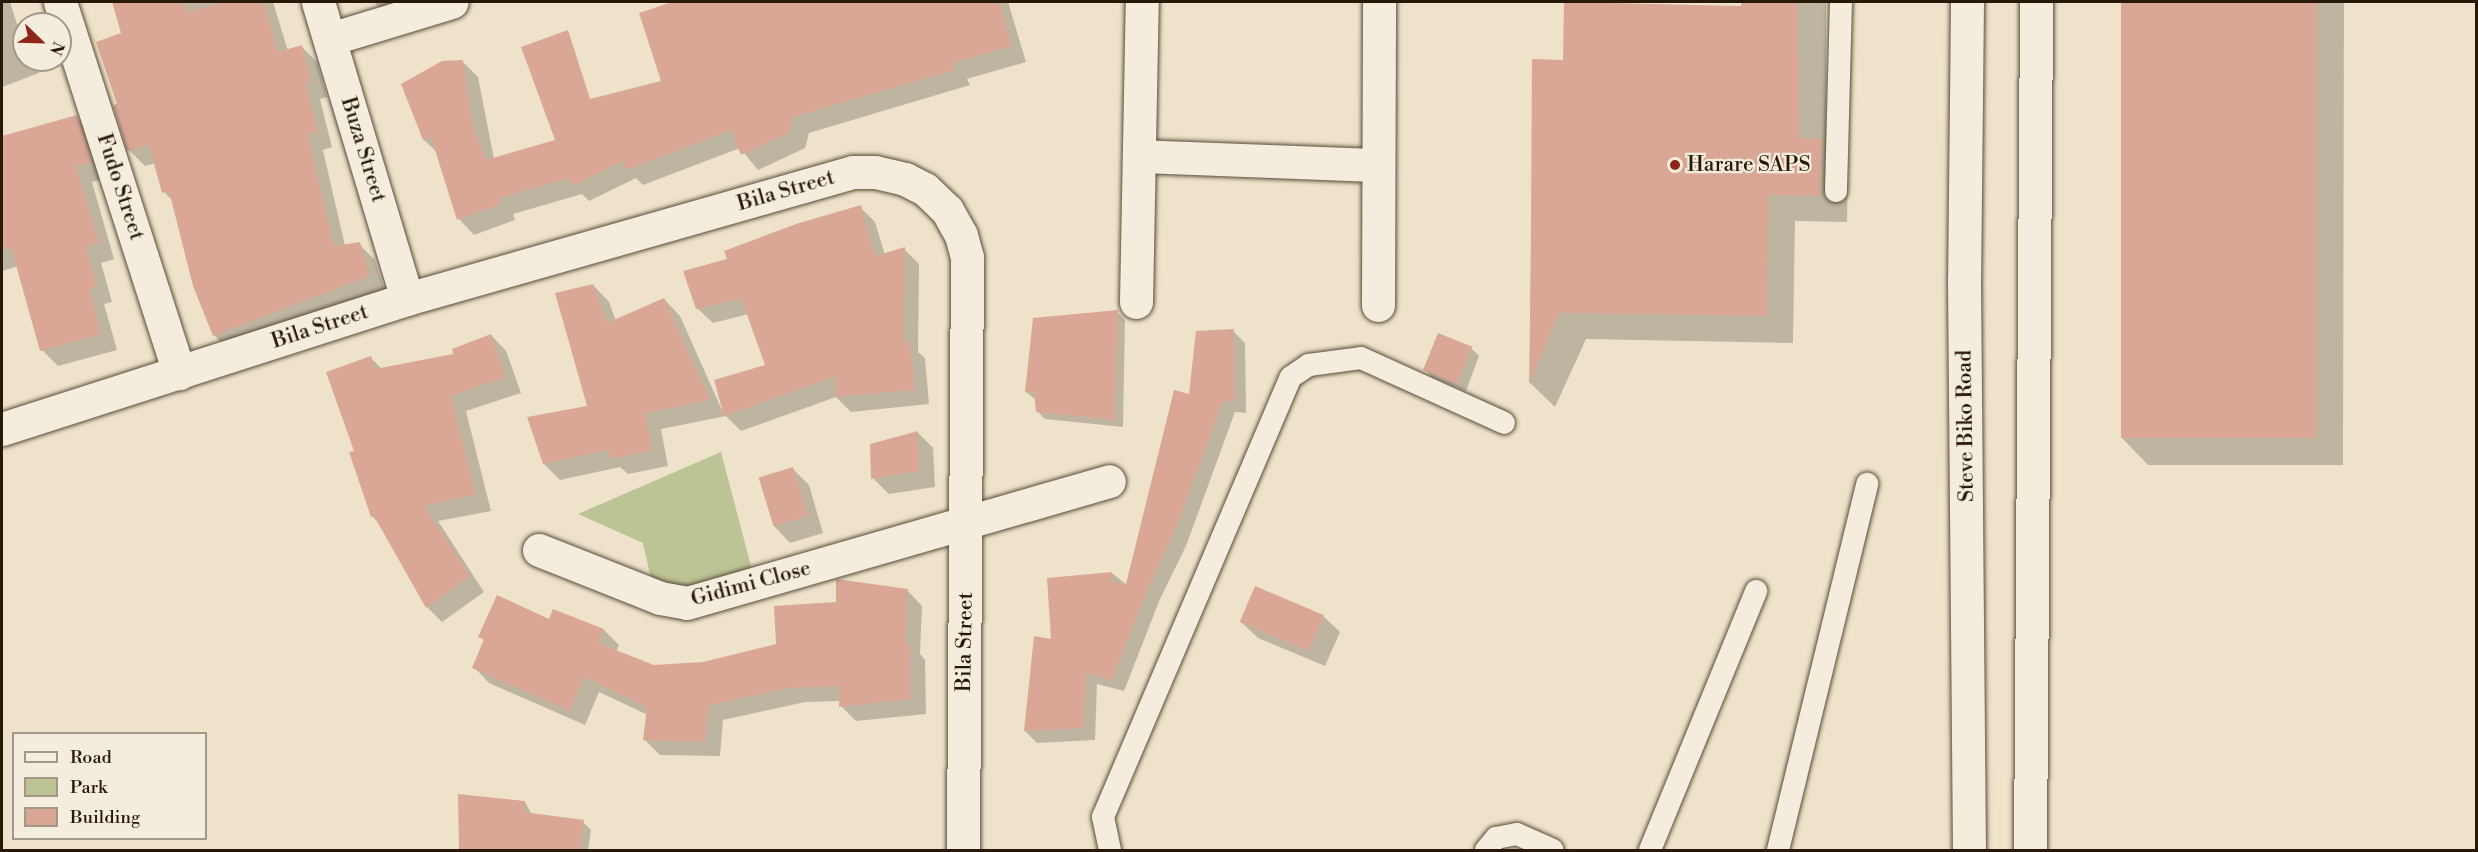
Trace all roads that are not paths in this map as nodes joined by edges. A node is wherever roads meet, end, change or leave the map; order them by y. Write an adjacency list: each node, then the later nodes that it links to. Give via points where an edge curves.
1 (60, 2): 16 (street, Fudo Street)
2 (318, 2): 9 (street, Buza Street)
3 (452, 2): 9 (street)
4 (1142, 2): 10 (street)
5 (1378, 2): 11 (street)
6 (1841, 2): 12 (lane)
7 (1966, 2): 30 (street, Steve Biko Road)
8 (2036, 2): 31 (street)
9 (330, 39): 13 (street, Buza Street)
10 (1139, 156): 11 (street); 14 (street)
11 (1378, 165): 15 (street)
12 (1836, 191)
13 (407, 299): 16 (street, Bila Street); 21 (street, Bila Street, via 853,172 904,179 925,189 947,210 961,235 967,257)
14 (1136, 302)
15 (1378, 304)
16 (179, 373): 18 (street, Bila Street)
17 (1504, 423): 25 (lane, via 1361,358 1309,364 1292,377 1102,816)
18 (2, 429)
19 (1109, 481): 21 (street, Gidimi Close)
20 (1867, 483): 29 (lane)
21 (966, 522): 22 (street, Gidimi Close, via 687,603 660,598); 24 (street, Bila Street)
22 (539, 550)
23 (1756, 591): 28 (lane)
24 (963, 850)
25 (1110, 850)
26 (1486, 850): 27 (lane, via 1496,838 1517,834)
27 (1553, 850)
28 (1650, 850)
29 (1778, 850)
30 (1969, 850)
31 (2030, 850)

